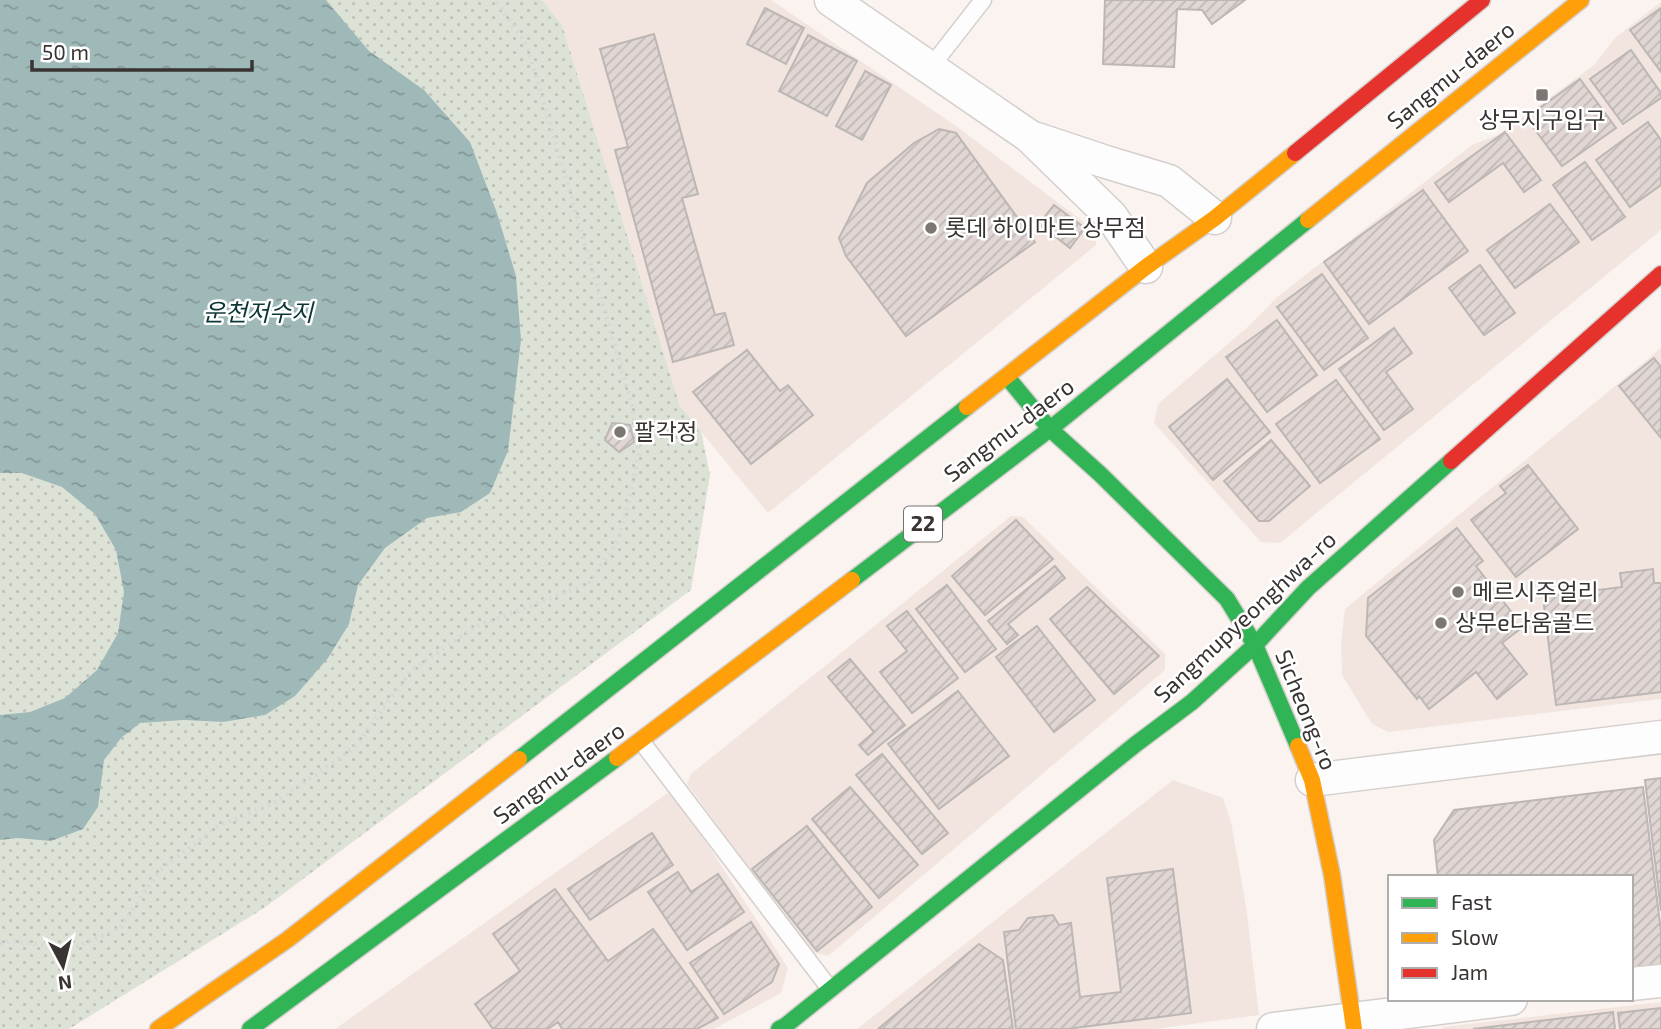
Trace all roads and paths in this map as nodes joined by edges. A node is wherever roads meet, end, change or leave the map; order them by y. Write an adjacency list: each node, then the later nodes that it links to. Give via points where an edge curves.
1 (495, 0): 17 (path, via 527,45 632,405 639,453 618,541 588,584 475,627 411,671 354,748 274,803 218,826 159,871 121,927 74,948 10,941)
2 (831, 0): 6 (street)
3 (983, 0): 6 (lane)
4 (1482, 0): 8 (main road, Sangmu-daero)
5 (1581, 0): 12 (main road, Sangmu-daero / 22)
6 (930, 68): 7 (street)
7 (1029, 136): 8 (street, via 1169,181); 9 (street, via 1111,216)
8 (1214, 218): 9 (main road, Sangmu-daero)
9 (1146, 267): 11 (main road, Sangmu-daero)
10 (1661, 274): 13 (main road, Sangmupyeonghwa-ro, via 1308,588)
11 (1007, 377): 12 (main road, Sicheong-ro); 24 (main road, Sangmu-daero, via 287,940)
12 (1050, 429): 13 (main road, Sicheong-ro, via 1227,599); 15 (main road, Sangmu-daero / 22)
13 (1255, 645): 16 (main road, Sicheong-ro); 20 (main road, Sangmupyeonghwa-ro, via 1192,702)
14 (1661, 737): 16 (street)
15 (641, 741): 20 (lane); 25 (main road, Sangmu-daero / 22)
16 (1312, 780): 22 (main road, Sicheong-ro)
17 (0, 944)
18 (1661, 981): 19 (street)
19 (1633, 985)
20 (830, 989): 23 (main road, Sangmupyeonghwa-ro)
21 (1498, 1001): 22 (street)
22 (1354, 1024): 26 (street)
23 (783, 1028)
24 (158, 1029)
25 (250, 1029)
26 (1273, 1029)

